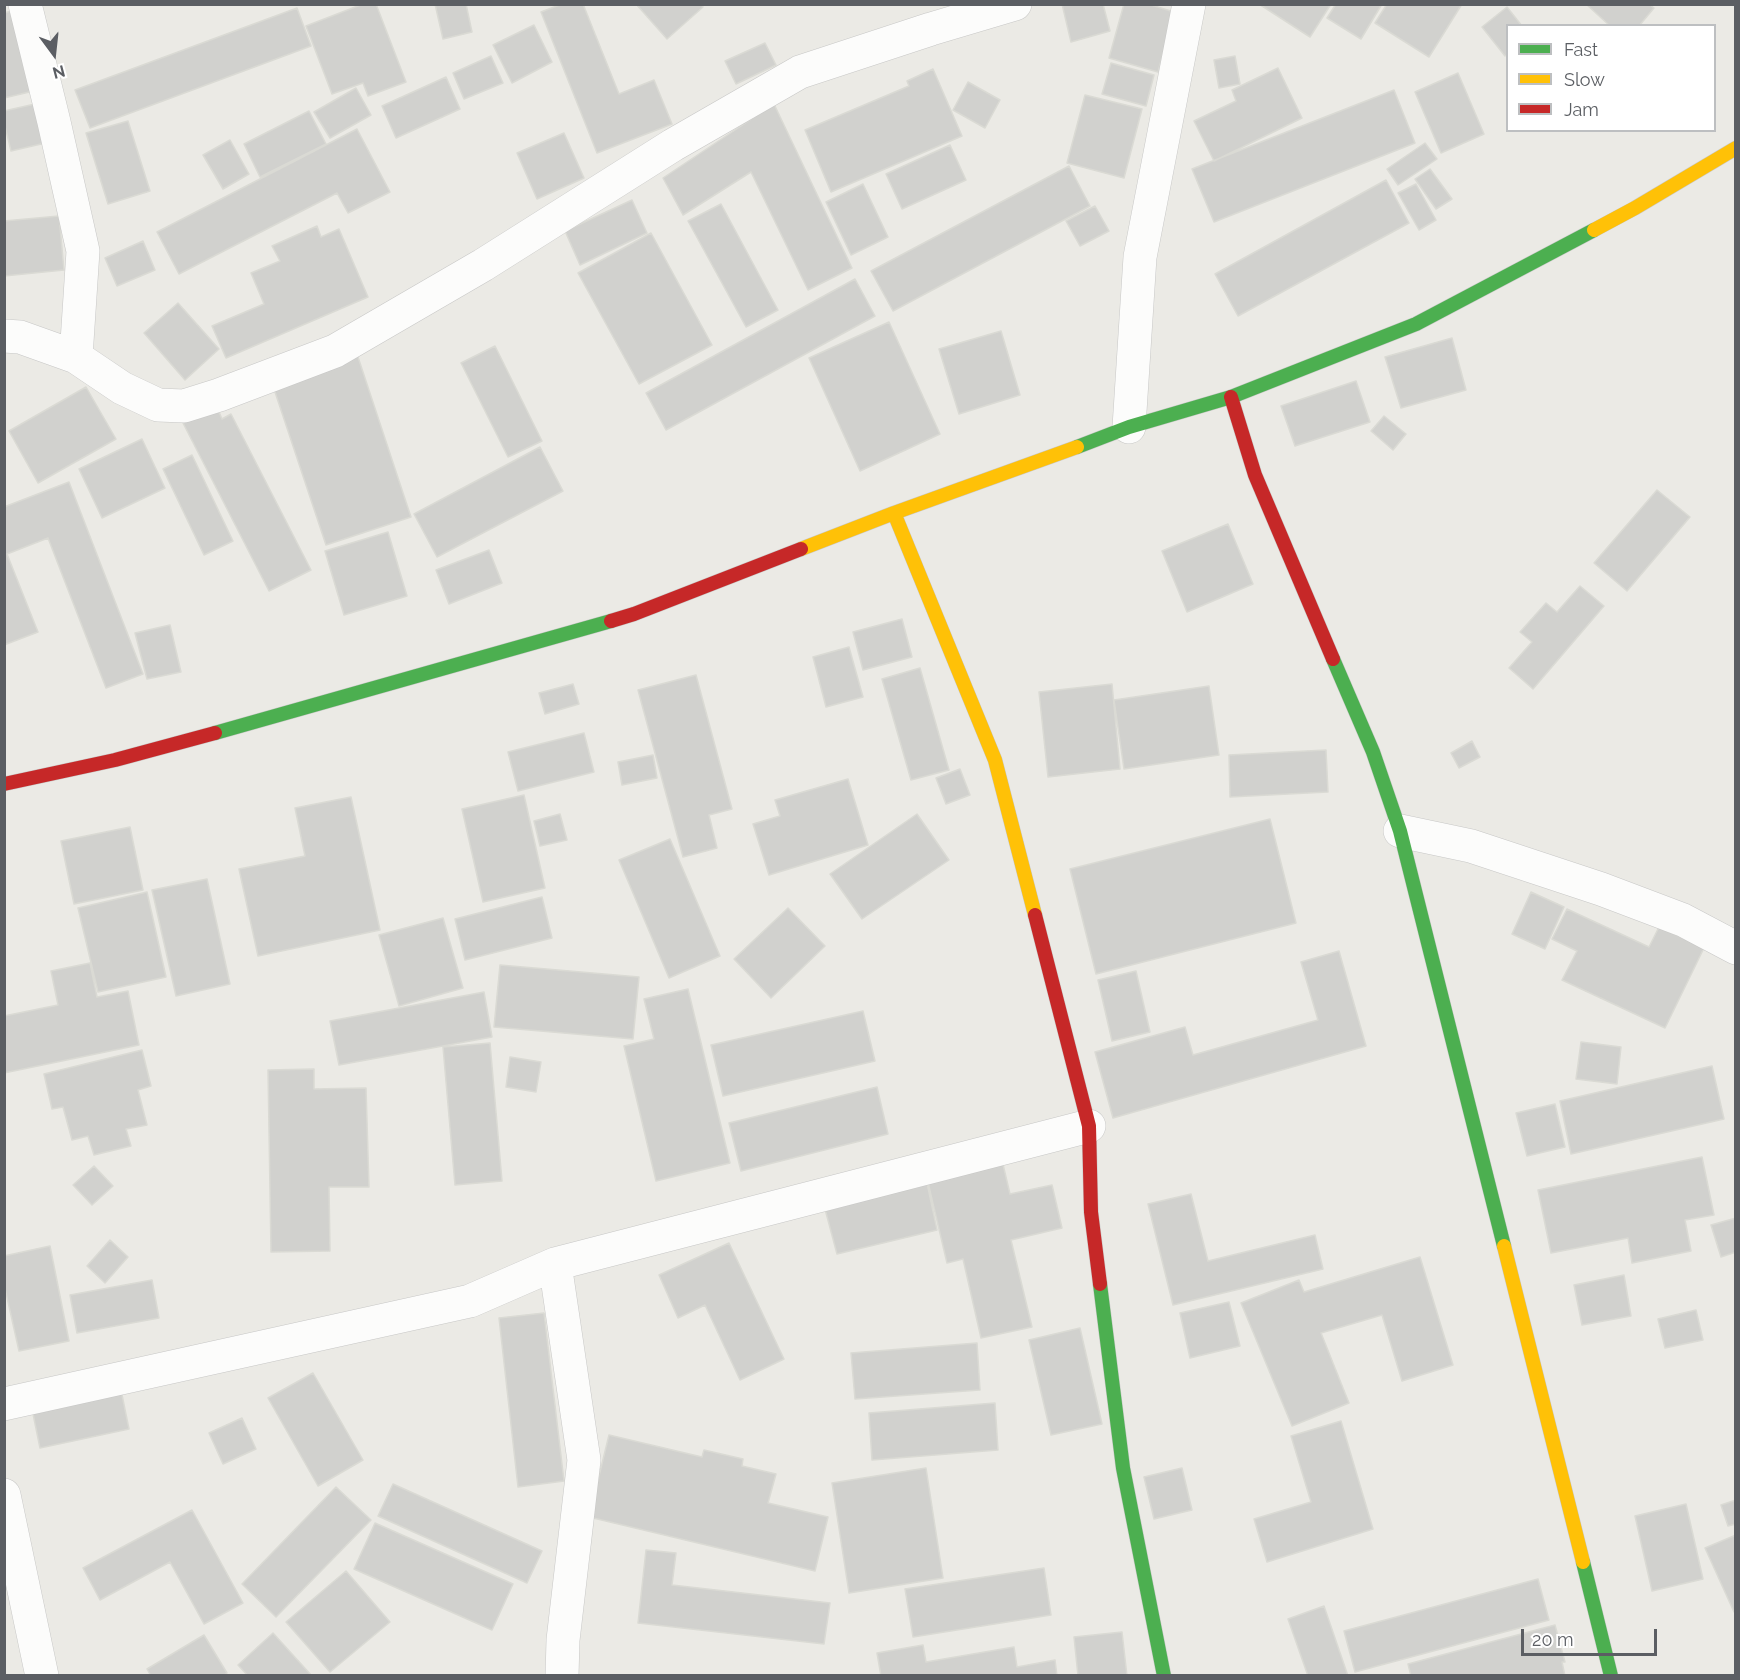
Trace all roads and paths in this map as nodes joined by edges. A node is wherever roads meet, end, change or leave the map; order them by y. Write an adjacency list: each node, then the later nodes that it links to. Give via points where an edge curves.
1 (25, 4): 6 (street, via 83,251)
2 (1015, 4): 6 (street, via 800,72 335,351 219,395 184,406 159,405 122,388)
3 (1189, 4): 8 (street, via 1140,258)
4 (1736, 148): 7 (street, via 1635,208 1416,324)
5 (4, 336): 6 (street, via 20,337)
6 (76, 357)
7 (1231, 397): 8 (street); 11 (street, via 1256,475 1373,752)
8 (1129, 427): 9 (street)
9 (894, 513): 10 (street, via 634,614 340,699); 13 (street, via 995,760)
10 (4, 784)
11 (1400, 831): 12 (street, via 1471,846 1602,889 1683,920); 20 (street)
12 (1736, 948)
13 (1089, 1126): 14 (street); 19 (street, via 1091,1212 1123,1468)
14 (555, 1264): 15 (street, via 470,1301); 18 (street, via 584,1461)
15 (4, 1404)
16 (4, 1495): 17 (street)
17 (42, 1676)
18 (562, 1676)
19 (1164, 1676)
20 (1611, 1676)

